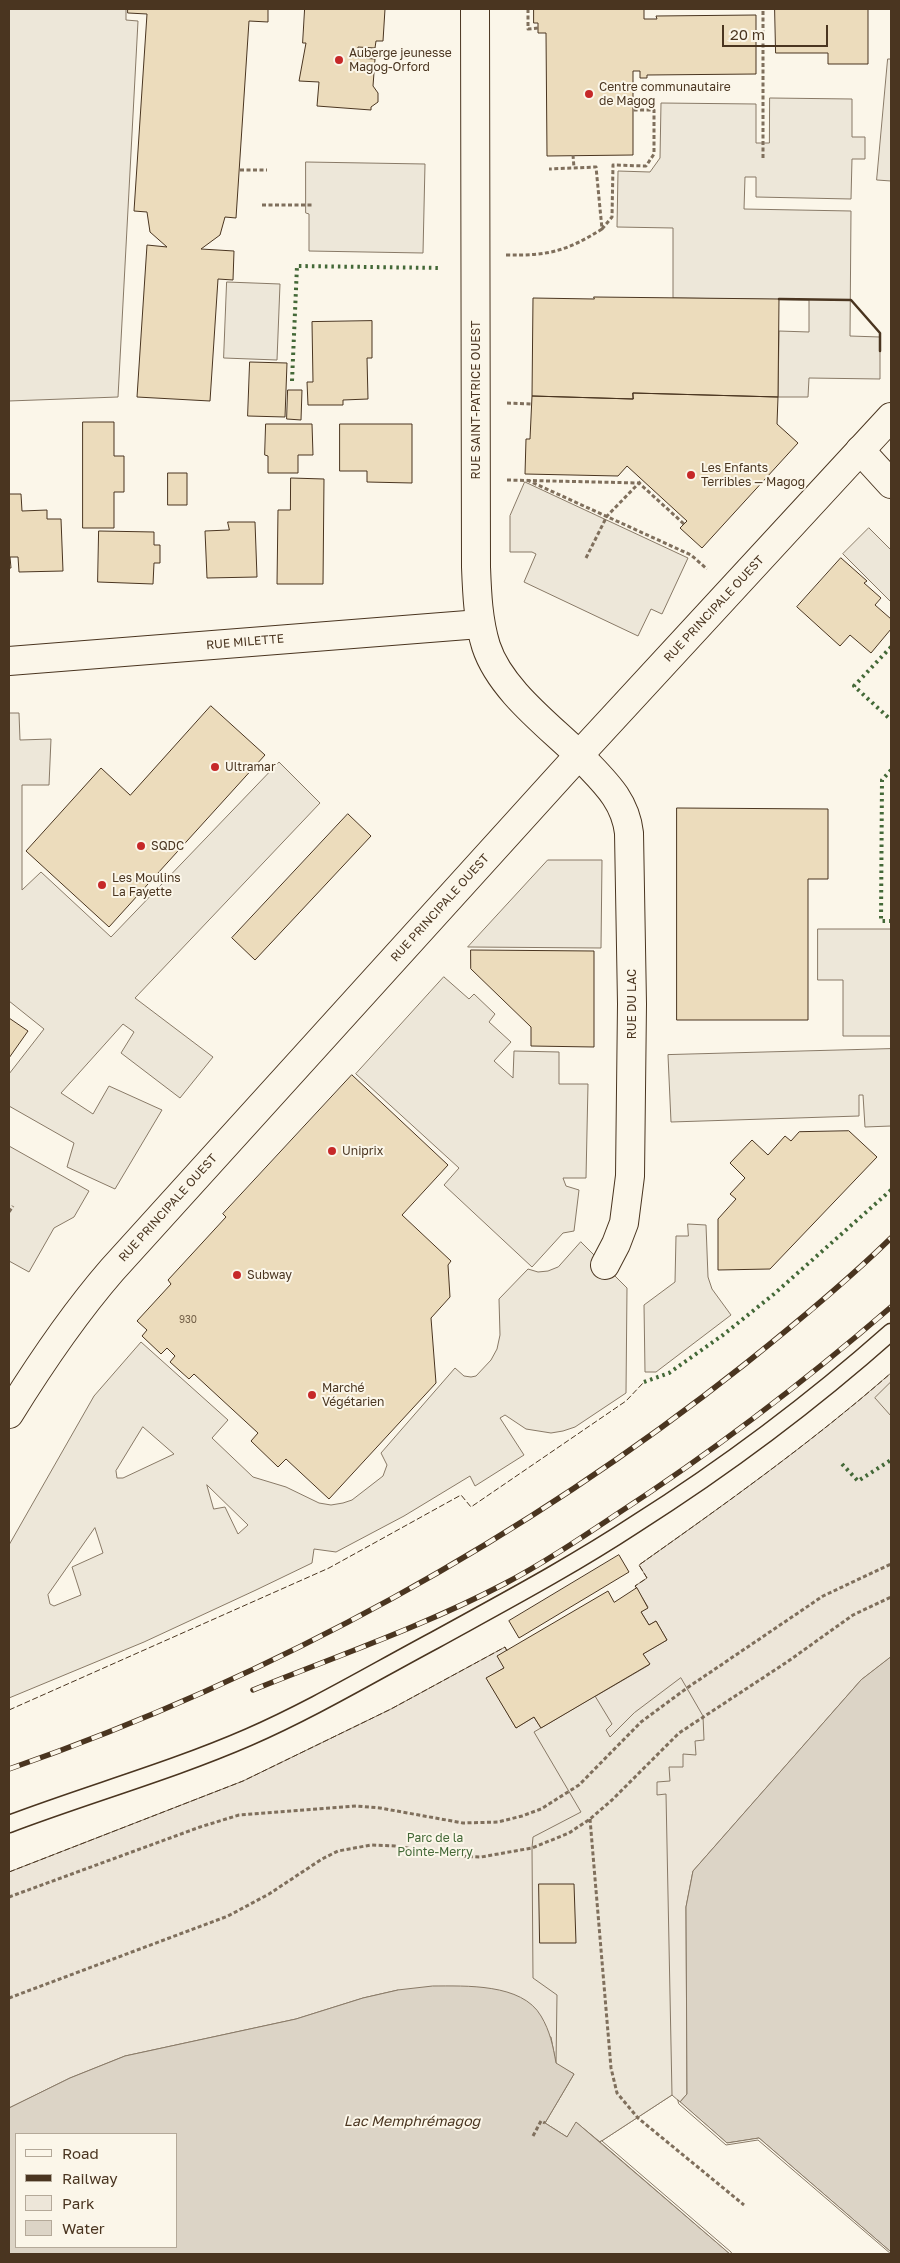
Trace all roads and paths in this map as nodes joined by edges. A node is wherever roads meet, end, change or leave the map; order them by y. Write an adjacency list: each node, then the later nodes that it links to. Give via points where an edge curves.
1 (475, 9): 28 (street, RUE SAINT-PATRICE OUEST, via 476,567)
2 (528, 9): 4 (path, via 528,29)
3 (763, 9): 7 (path)
4 (538, 28)
5 (633, 110): 14 (path, via 654,110 654,154 646,166 613,165 612,217)
6 (573, 155): 8 (path)
7 (763, 158)
8 (574, 168): 11 (path); 14 (path, via 596,167)
9 (240, 170): 10 (path)
10 (267, 170)
11 (549, 170)
12 (262, 205): 13 (path)
13 (314, 205)
14 (602, 229): 15 (path, via 564,250)
15 (514, 256)
16 (503, 403): 17 (path)
17 (532, 404)
18 (891, 417): 19 (street, RUE PRINCIPALE OUEST)
19 (860, 450): 23 (street); 30 (street, RUE PRINCIPALE OUEST)
20 (504, 480): 21 (path)
21 (528, 480): 22 (path); 24 (path)
22 (641, 481): 24 (path); 25 (path)
23 (891, 484)
24 (607, 516): 26 (path); 27 (path, via 691,555)
25 (684, 524)
26 (586, 558)
27 (709, 572)
28 (480, 624): 29 (street, RUE MILETTE); 30 (street, RUE SAINT-PATRICE OUEST, via 486,646 504,678 519,697)
29 (9, 661)
30 (579, 755): 33 (street, RUE DU LAC, via 624,808 629,833 632,1004 629,1184 624,1222); 35 (street, RUE PRINCIPALE OUEST, via 90,1295)
31 (13, 1206): 32 (path)
32 (9, 1212)
33 (605, 1265)
34 (891, 1332): 39 (lane, via 717,1469 634,1526 510,1598 328,1698 250,1736 188,1762)
35 (9, 1414)
36 (891, 1564): 40 (path, via 823,1596 687,1688 641,1722 579,1785 535,1811 480,1824 356,1806 239,1815)
37 (891, 1597): 38 (path, via 853,1615 679,1733)
38 (590, 1819): 41 (path, via 568,1833 532,1848 481,1857 395,1846 371,1845 338,1851 228,1916); 44 (path, via 611,2068 617,2093 638,2118)
39 (9, 1824)
40 (9, 1897)
41 (9, 1998)
42 (545, 2123): 43 (path, via 541,2121)
43 (532, 2136)
44 (744, 2205)

